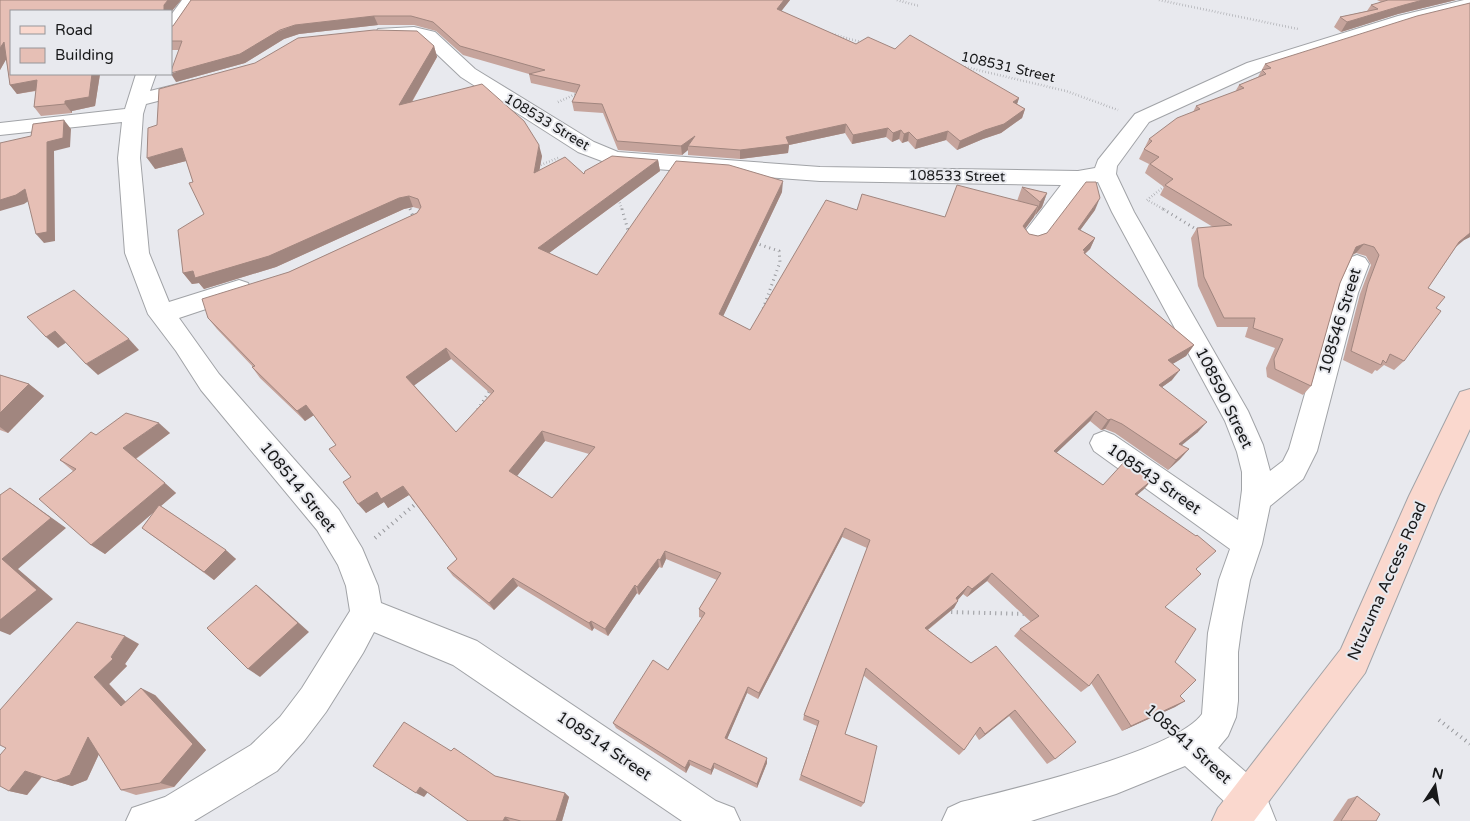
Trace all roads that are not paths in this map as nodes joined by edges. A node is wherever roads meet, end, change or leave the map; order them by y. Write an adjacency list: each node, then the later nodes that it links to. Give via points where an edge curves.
1 (191, 0): 3 (street)
2 (1470, 4): 9 (street, via 1404,20 1254,66 1142,118 1106,165)
3 (172, 28)
4 (370, 34): 10 (street, 108533 Street, via 414,33 428,36 468,73 586,147 614,159 820,174)
5 (146, 75): 7 (street, 108514 Street)
6 (212, 82): 7 (street)
7 (135, 107): 8 (street); 14 (street, 108514 Street, via 129,158 134,233 137,253)
8 (0, 129)
9 (1105, 174): 10 (street); 17 (street, 108590 Street, via 1238,419 1257,473)
10 (1078, 178): 11 (street)
11 (1032, 238)
12 (1357, 264): 17 (street, 108546 Street, via 1346,293 1303,451 1293,470)
13 (259, 283): 14 (street)
14 (161, 314): 19 (street, 108514 Street, via 210,382 328,520 351,558 362,586)
15 (1470, 400): 21 (street, Ntuzuma Access Road, via 1424,496 1353,661)
16 (1104, 443): 18 (street, 108543 Street)
17 (1256, 498): 18 (street, 108590 Street)
18 (1247, 544): 20 (street, 108590 Street, via 1234,582 1228,614 1216,724)
19 (366, 613): 22 (street, via 314,700 264,758 173,813); 23 (street, 108514 Street, via 465,653 705,815)
20 (1189, 746): 21 (street, 108541 Street); 24 (street, via 1121,776)
21 (1246, 814)
22 (145, 821)
23 (721, 821)
24 (961, 821)

